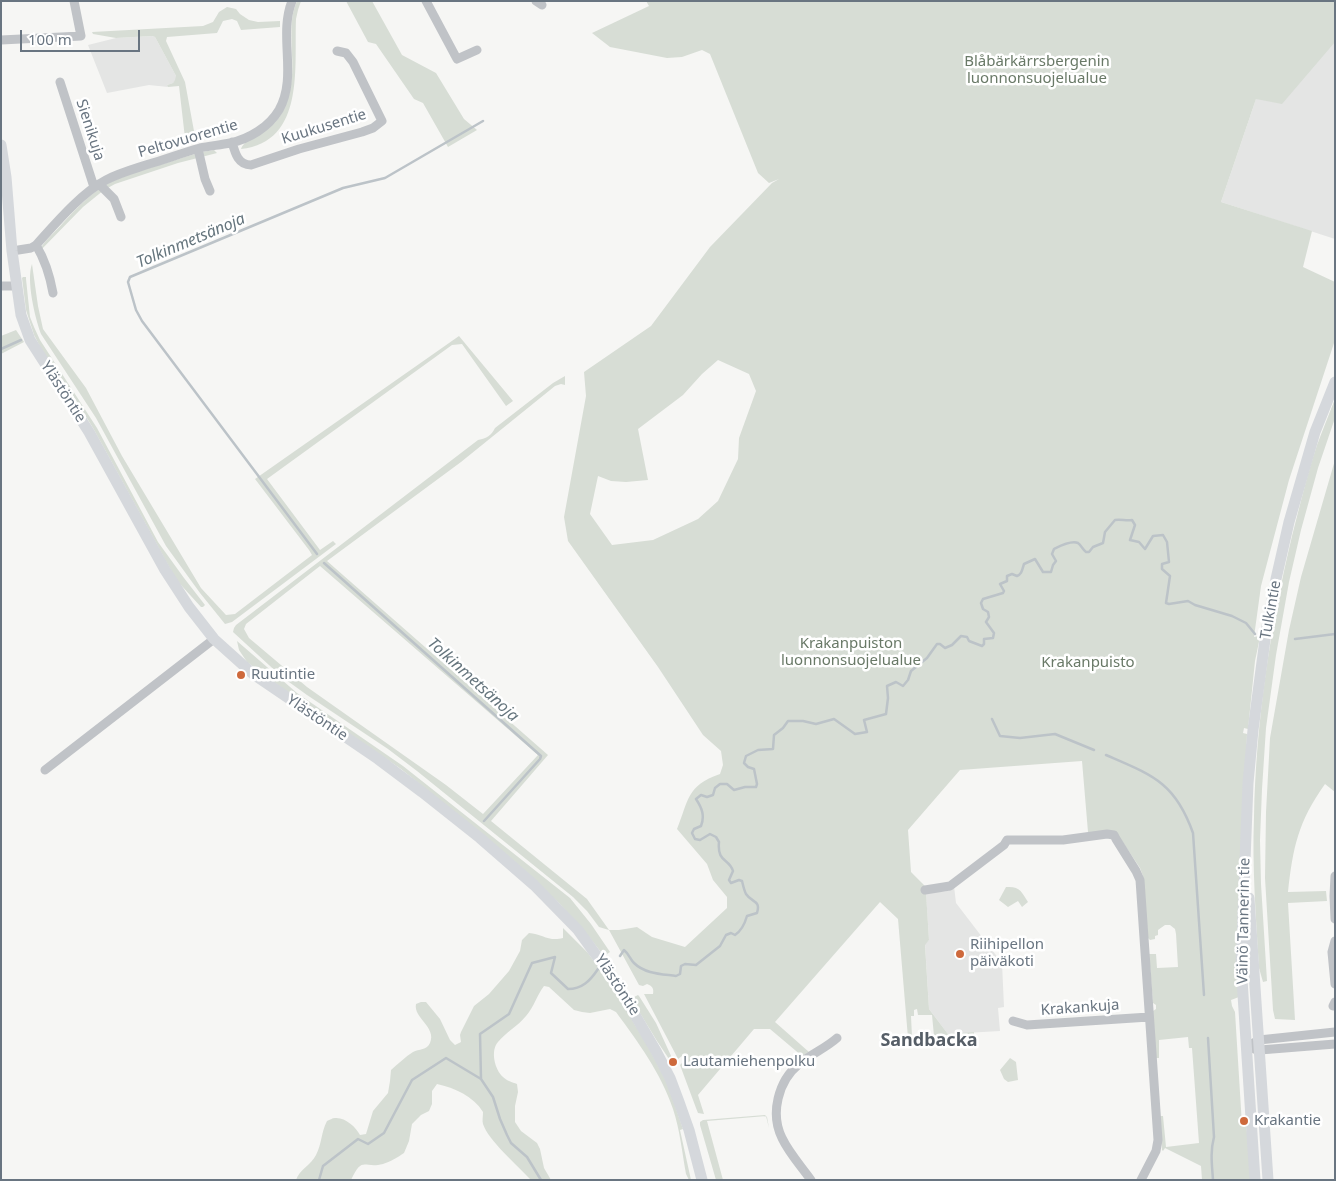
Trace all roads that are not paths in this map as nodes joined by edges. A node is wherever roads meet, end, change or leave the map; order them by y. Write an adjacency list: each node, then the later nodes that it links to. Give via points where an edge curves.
1 (74, 1): 4 (street, via 81,36)
2 (292, 1): 8 (street, Peltovuorentie, via 287,19 288,72 283,101 266,126)
3 (426, 1): 5 (street, via 457,59)
4 (1, 40)
5 (477, 50)
6 (337, 51): 8 (street, Kuukusentie, via 346,53 353,62 382,121 362,132 251,165 240,162)
7 (60, 82): 11 (street, Sienikuja)
8 (232, 142): 10 (street, Peltovuorentie)
9 (1, 145): 15 (main road, Ylästöntie)
10 (198, 149): 11 (street, Peltovuorentie, via 121,174); 12 (street)
11 (97, 186): 13 (street, via 114,199); 14 (street, Peltovuorentie)
12 (210, 191)
13 (122, 217)
14 (36, 245): 15 (street); 18 (street, via 50,277)
15 (12, 251): 17 (main road, Ylästöntie)
16 (1, 286): 17 (street)
17 (17, 286): 20 (main road, Ylästöntie, via 21,315 30,340 90,432 165,570)
18 (53, 293)
19 (1335, 382): 22 (main road, Tulkintie, via 1315,432 1276,579 1253,730)
20 (214, 639): 21 (street); 35 (main road, Ylästöntie, via 253,674 378,759 480,838 534,884 578,930 617,984 670,1078 689,1130)
21 (45, 770)
22 (1246, 846): 33 (main road, Väinö Tannerin tie); 34 (main road, Väinö Tannerin tie, via 1241,964)
23 (1335, 876): 25 (street)
24 (925, 890): 28 (street, via 950,886 1007,840 1114,836 1140,880)
25 (1335, 919)
26 (1335, 942): 27 (street, via 1332,952)
27 (1335, 984)
28 (1149, 1017): 29 (street, Krakankuja, via 1027,1025); 37 (street, via 1158,1140)
29 (1013, 1021)
30 (1335, 1032): 33 (street)
31 (837, 1038): 36 (street, via 790,1073 777,1102 779,1130)
32 (1335, 1044): 33 (street)
33 (1259, 1045): 34 (street); 39 (main road, Väinö Tannerin tie)
34 (1246, 1047): 38 (main road, Väinö Tannerin tie)
35 (702, 1180)
36 (811, 1180)
37 (1141, 1180)
38 (1255, 1180)
39 (1268, 1180)

